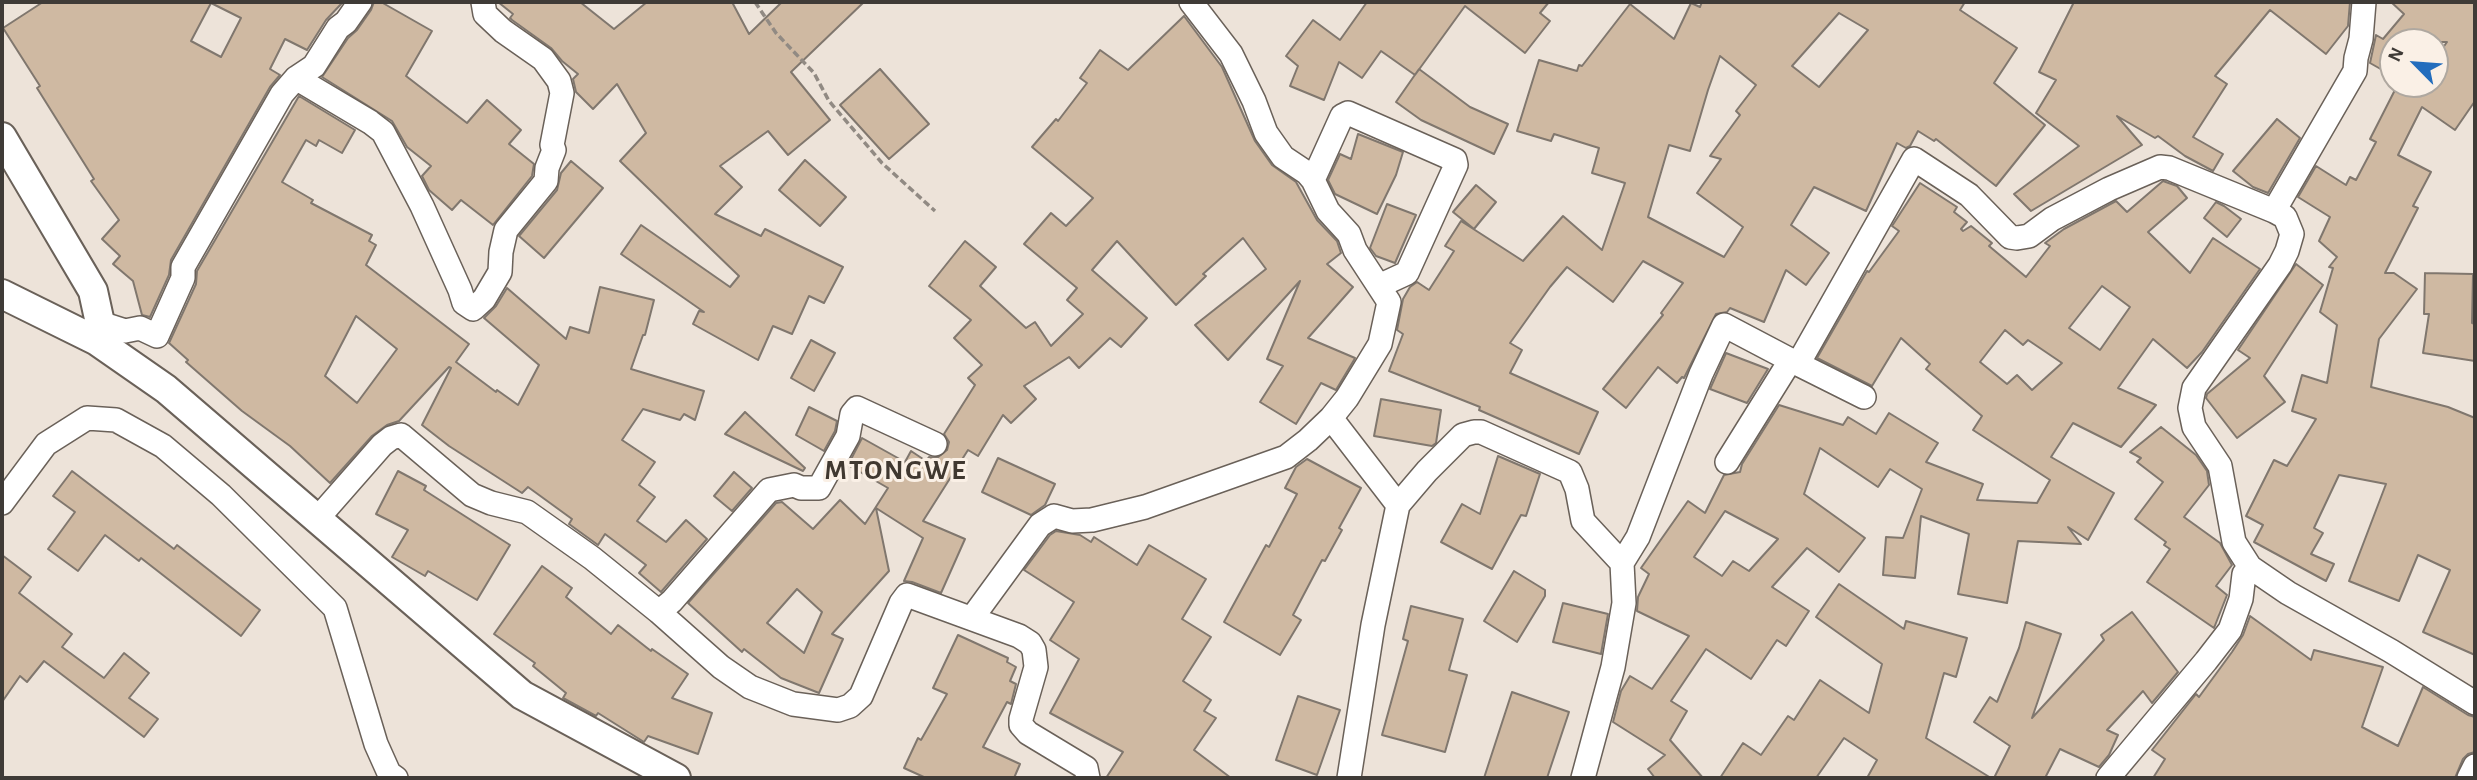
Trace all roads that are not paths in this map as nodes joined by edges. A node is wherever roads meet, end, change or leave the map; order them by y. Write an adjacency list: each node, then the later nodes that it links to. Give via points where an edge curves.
1 (360, 2): 5 (street, via 314,66)
2 (482, 2): 5 (street, via 485,14 503,31 543,59 562,86 562,99 546,181 506,230 500,272 484,299 472,309 464,303 422,206 383,132)
3 (1191, 2): 7 (street, via 1231,54 1266,133 1283,157)
4 (2364, 2): 8 (street, via 2355,71)
5 (296, 78): 11 (street, via 282,94 183,267 183,278 157,336 140,328)
6 (2, 137): 11 (street, via 93,292)
7 (1313, 180): 9 (street, via 1328,211 1349,234); 9 (street, via 1342,116 1348,113 1455,160 1407,273)
8 (2273, 211): 12 (street, via 2160,167 2080,204 2029,236 2014,238 1969,195 1914,159); 21 (street, via 2285,216 2292,234 2287,251 2194,388 2190,408 2194,427 2220,467 2234,541)
9 (1379, 286): 14 (street, via 1389,302 1380,344)
10 (2, 294): 11 (street)
11 (99, 332): 19 (street)
12 (1794, 363): 13 (street); 16 (street); 20 (street, via 1724,325 1638,537)
13 (1864, 397)
14 (1331, 418): 18 (street); 23 (street, via 1286,457 1169,499 1092,520 1054,516 1040,525)
15 (935, 444): 22 (street, via 857,408 848,436 819,488 769,489)
16 (1727, 462)
17 (2, 503): 27 (street, via 46,444 87,418 116,420 163,446 221,495 335,608 376,744)
18 (1398, 505): 20 (street, via 1463,436 1481,432 1570,472 1583,522); 26 (street, via 1373,625)
19 (318, 518): 22 (street, via 382,445 401,435 472,495 533,516); 28 (street, via 522,695)
20 (1622, 563): 30 (street, via 1624,603 1613,667)
21 (2250, 567): 24 (street); 31 (street, via 2244,574 2230,630)
22 (659, 612): 23 (street, via 750,687 793,704 838,710 861,696 907,595)
23 (971, 618): 29 (street, via 1030,643 1036,667 1021,725 1086,768)
24 (2475, 702)
25 (2475, 766): 32 (street)
26 (1354, 773)
27 (396, 778)
28 (676, 778)
29 (1088, 778)
30 (1583, 778)
31 (2108, 778)
32 (2469, 778)

